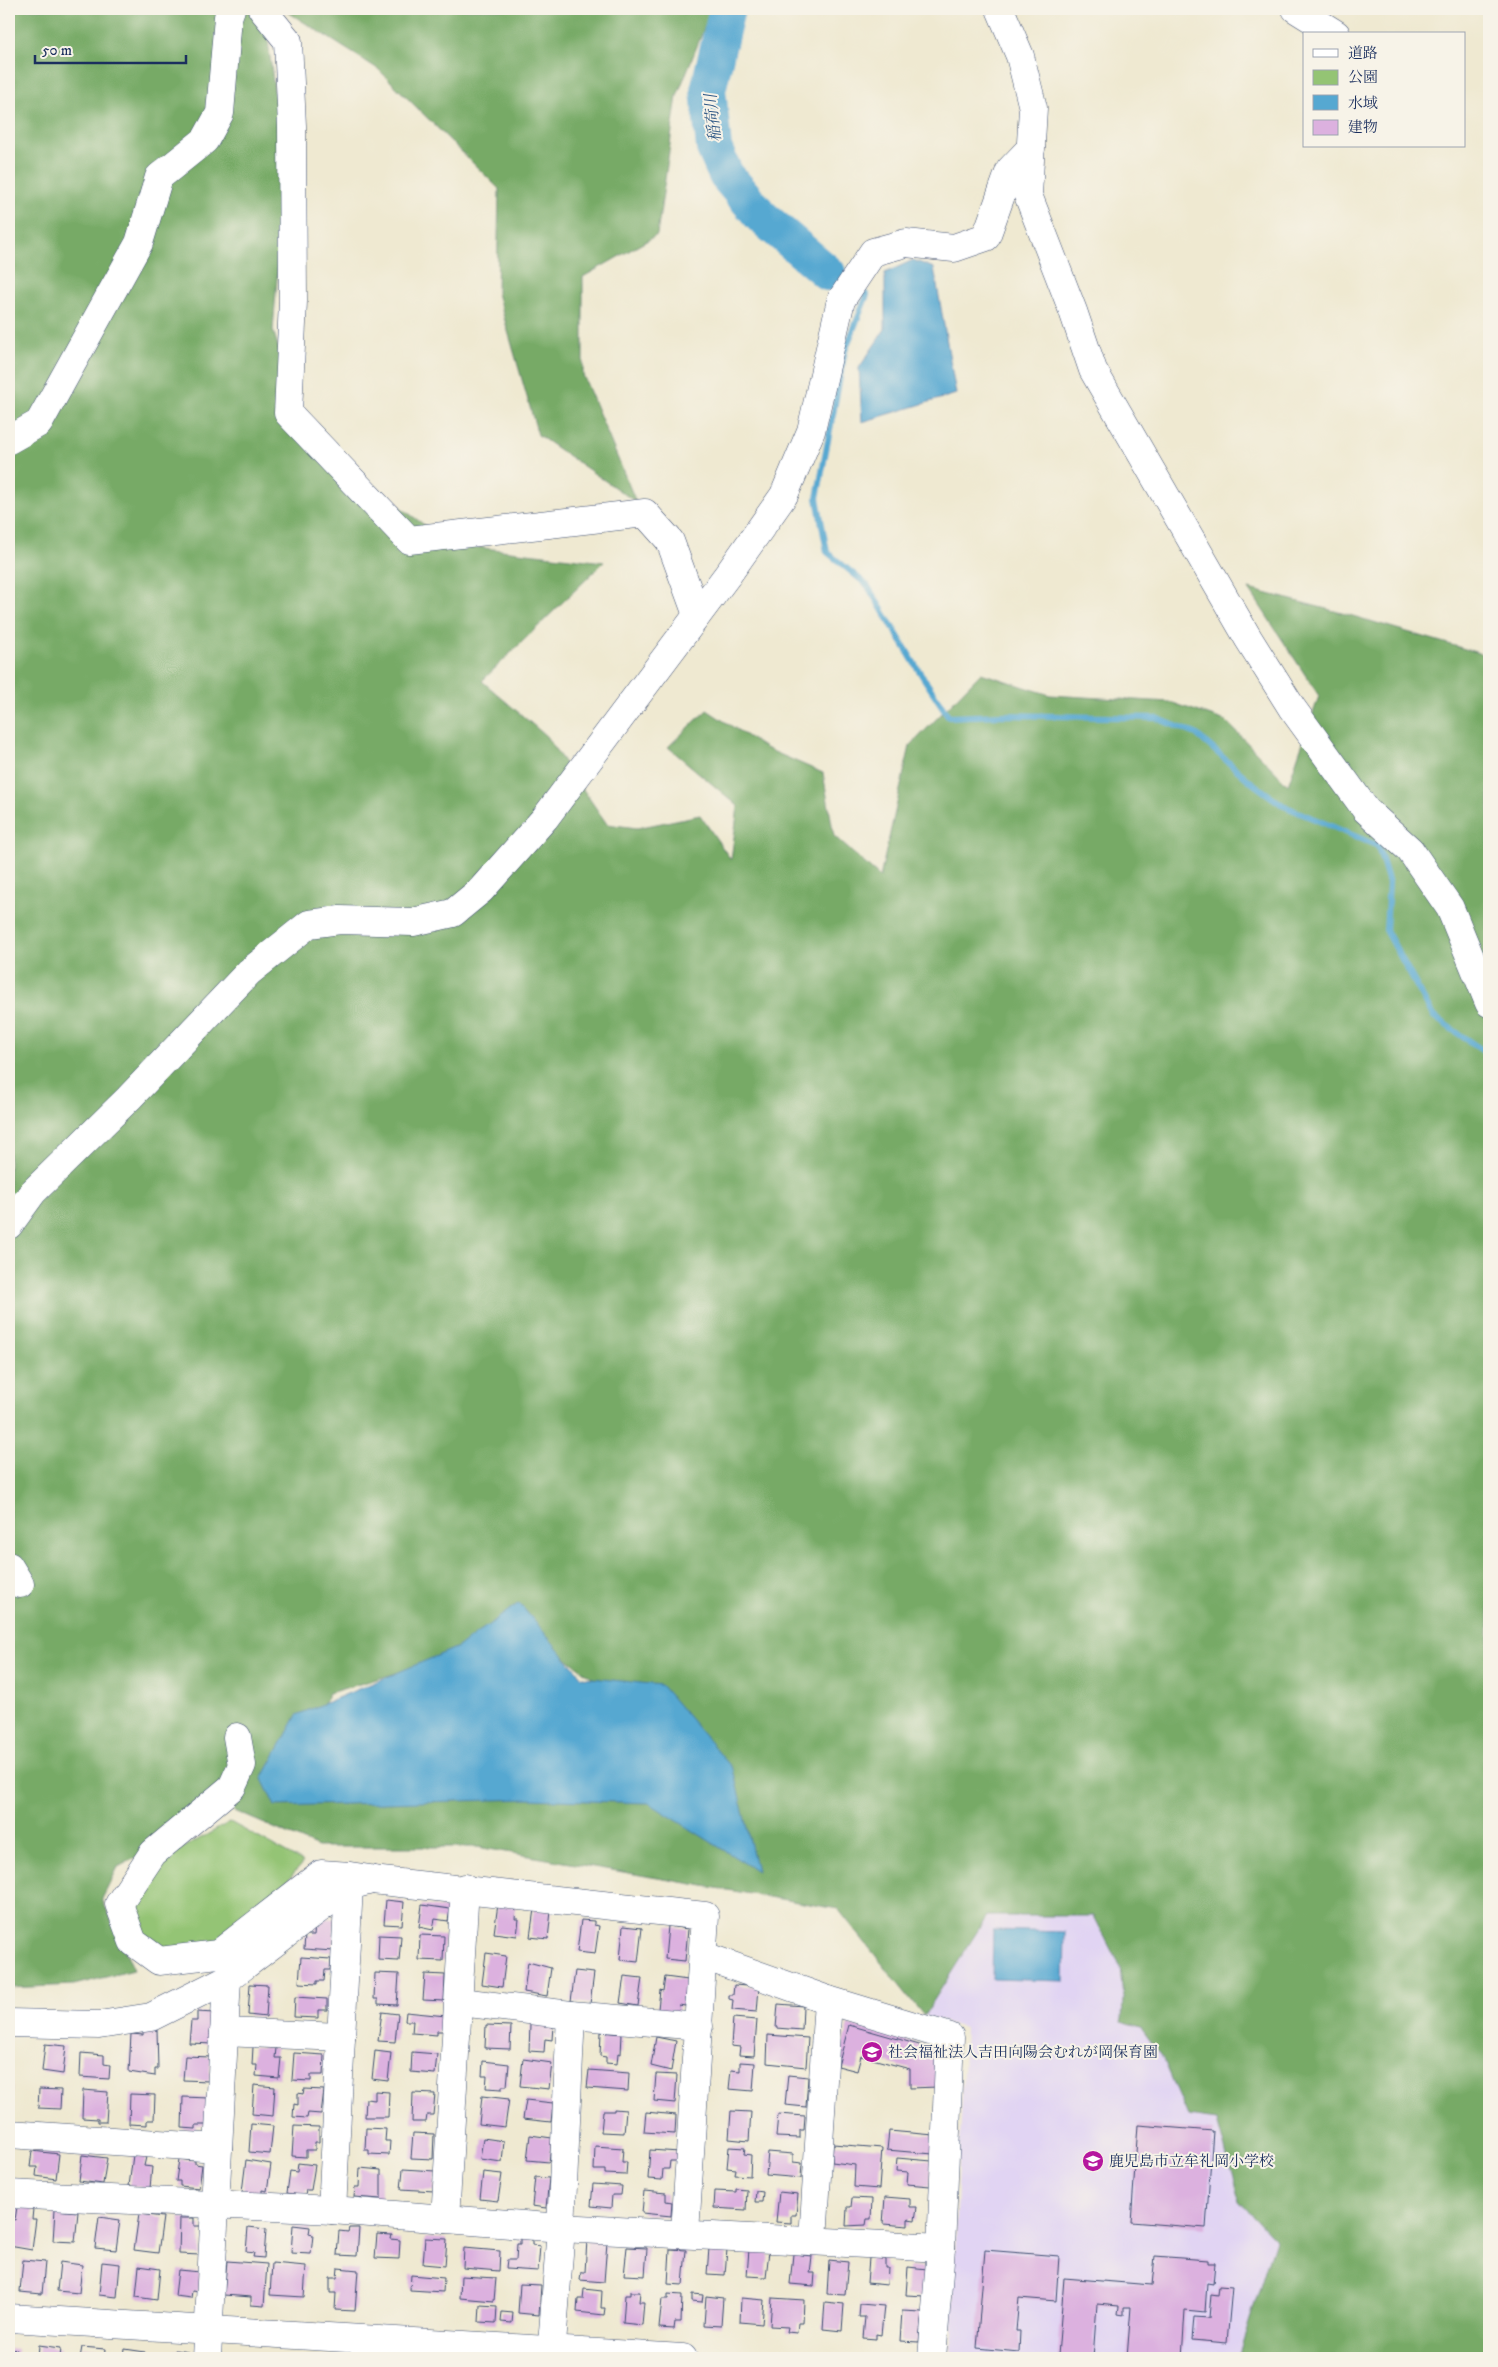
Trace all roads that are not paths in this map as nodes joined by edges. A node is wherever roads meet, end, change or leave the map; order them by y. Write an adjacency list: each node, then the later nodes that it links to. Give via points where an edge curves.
1 (231, 9): 7 (street, via 220,113 205,140 159,177 140,243 39,423)
2 (262, 9): 8 (street, via 288,41 293,301 288,413 408,540 645,513 670,542)
3 (1000, 9): 6 (street, via 1020,56 1033,108)
4 (1296, 9): 5 (street)
5 (1333, 32)
6 (1031, 148): 8 (street, via 1010,170 986,237 954,248 906,243 874,252 862,267 841,300 811,431 784,495); 9 (street, via 1028,195 1093,370 1292,708 1366,810 1410,850 1450,908)
7 (9, 440)
8 (697, 616): 10 (street, via 545,818 481,890 453,913 413,922 340,920 309,924 249,972 129,1098 33,1192)
9 (1489, 1003)
10 (9, 1225)
11 (237, 1736): 12 (street, via 242,1765 232,1787 153,1853 119,1904 133,1942 159,1961 218,1954 321,1874 350,1876)
12 (361, 1883): 13 (street); 15 (street); 22 (street)
13 (465, 1888): 14 (street, via 705,1916); 17 (street)
14 (704, 1956): 16 (street); 20 (street)
15 (227, 1979): 19 (street, via 151,2016 100,2025); 21 (street)
16 (828, 2000): 31 (street); 32 (street, via 950,2037)
17 (460, 2002): 18 (street); 28 (street)
18 (571, 2015): 20 (street); 29 (street)
19 (9, 2024)
20 (699, 2026): 30 (street)
21 (224, 2032): 22 (street); 24 (street)
22 (341, 2037): 27 (street)
23 (9, 2134): 24 (street)
24 (218, 2148): 26 (street)
25 (9, 2194): 26 (street)
26 (215, 2205): 27 (street); 34 (street)
27 (332, 2210): 28 (street)
28 (446, 2218): 29 (street)
29 (561, 2228): 30 (street); 35 (street)
30 (685, 2233): 31 (street)
31 (813, 2240): 32 (street)
32 (941, 2248): 38 (street)
33 (9, 2318): 34 (street)
34 (208, 2330): 35 (street); 36 (street)
35 (551, 2354): 37 (street)
36 (207, 2358)
37 (684, 2358)
38 (932, 2358)

